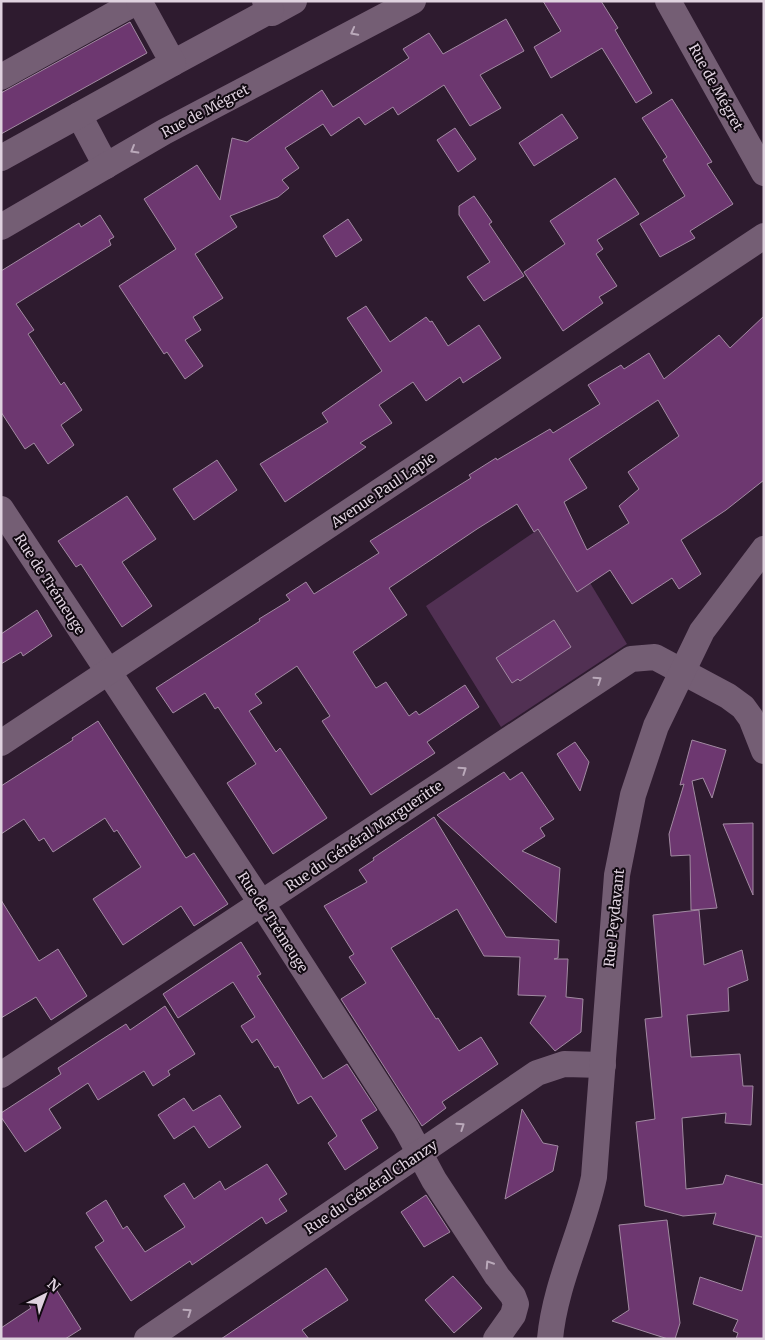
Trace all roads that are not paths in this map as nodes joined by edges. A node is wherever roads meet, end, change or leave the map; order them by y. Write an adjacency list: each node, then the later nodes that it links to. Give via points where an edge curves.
1 (138, 1): 6 (street); 7 (street)
2 (413, 1): 5 (street, Rue de Mégret)
3 (668, 1): 11 (street, Rue de Mégret)
4 (277, 4): 6 (street)
5 (386, 7): 10 (street, Rue de Mégret, one-way to 10)
6 (173, 63): 8 (street)
7 (1, 76)
8 (79, 115): 9 (street); 10 (street)
9 (1, 158)
10 (106, 166): 12 (street, Rue de Mégret)
11 (764, 174)
12 (1, 227)
13 (764, 236): 17 (street, Avenue Paul Lapie)
14 (1, 509): 17 (street, Rue de Trémeuge)
15 (764, 548): 16 (street, Rue Peydavant, via 702,630)
16 (682, 670): 19 (street, Rue du Général Margueritte, via 743,707); 20 (street, Rue du Général Margueritte, one-way to 16, via 631,659 655,658); 21 (street, Rue Peydavant, via 656,726 633,795 617,875)
17 (108, 672): 18 (street, Avenue Paul Lapie); 20 (street, Rue de Trémeuge)
18 (1, 743)
19 (764, 751)
20 (262, 904): 22 (street, Rue du Général Margueritte); 23 (street, Rue de Trémeuge)
21 (603, 1065): 23 (street, Rue du Général Chanzy, one-way to 21, via 538,1073 564,1064); 24 (street, Rue Peydavant, via 594,1177 588,1209)
22 (1, 1075)
23 (421, 1154): 25 (street, Rue du Général Chanzy, one-way to 23); 26 (street, Rue de Trémeuge, one-way to 23, via 513,1315 516,1304 513,1296 434,1180)
24 (551, 1328): 27 (street, Rue Peydavant)
25 (147, 1339)
26 (496, 1339)
27 (537, 1339)

